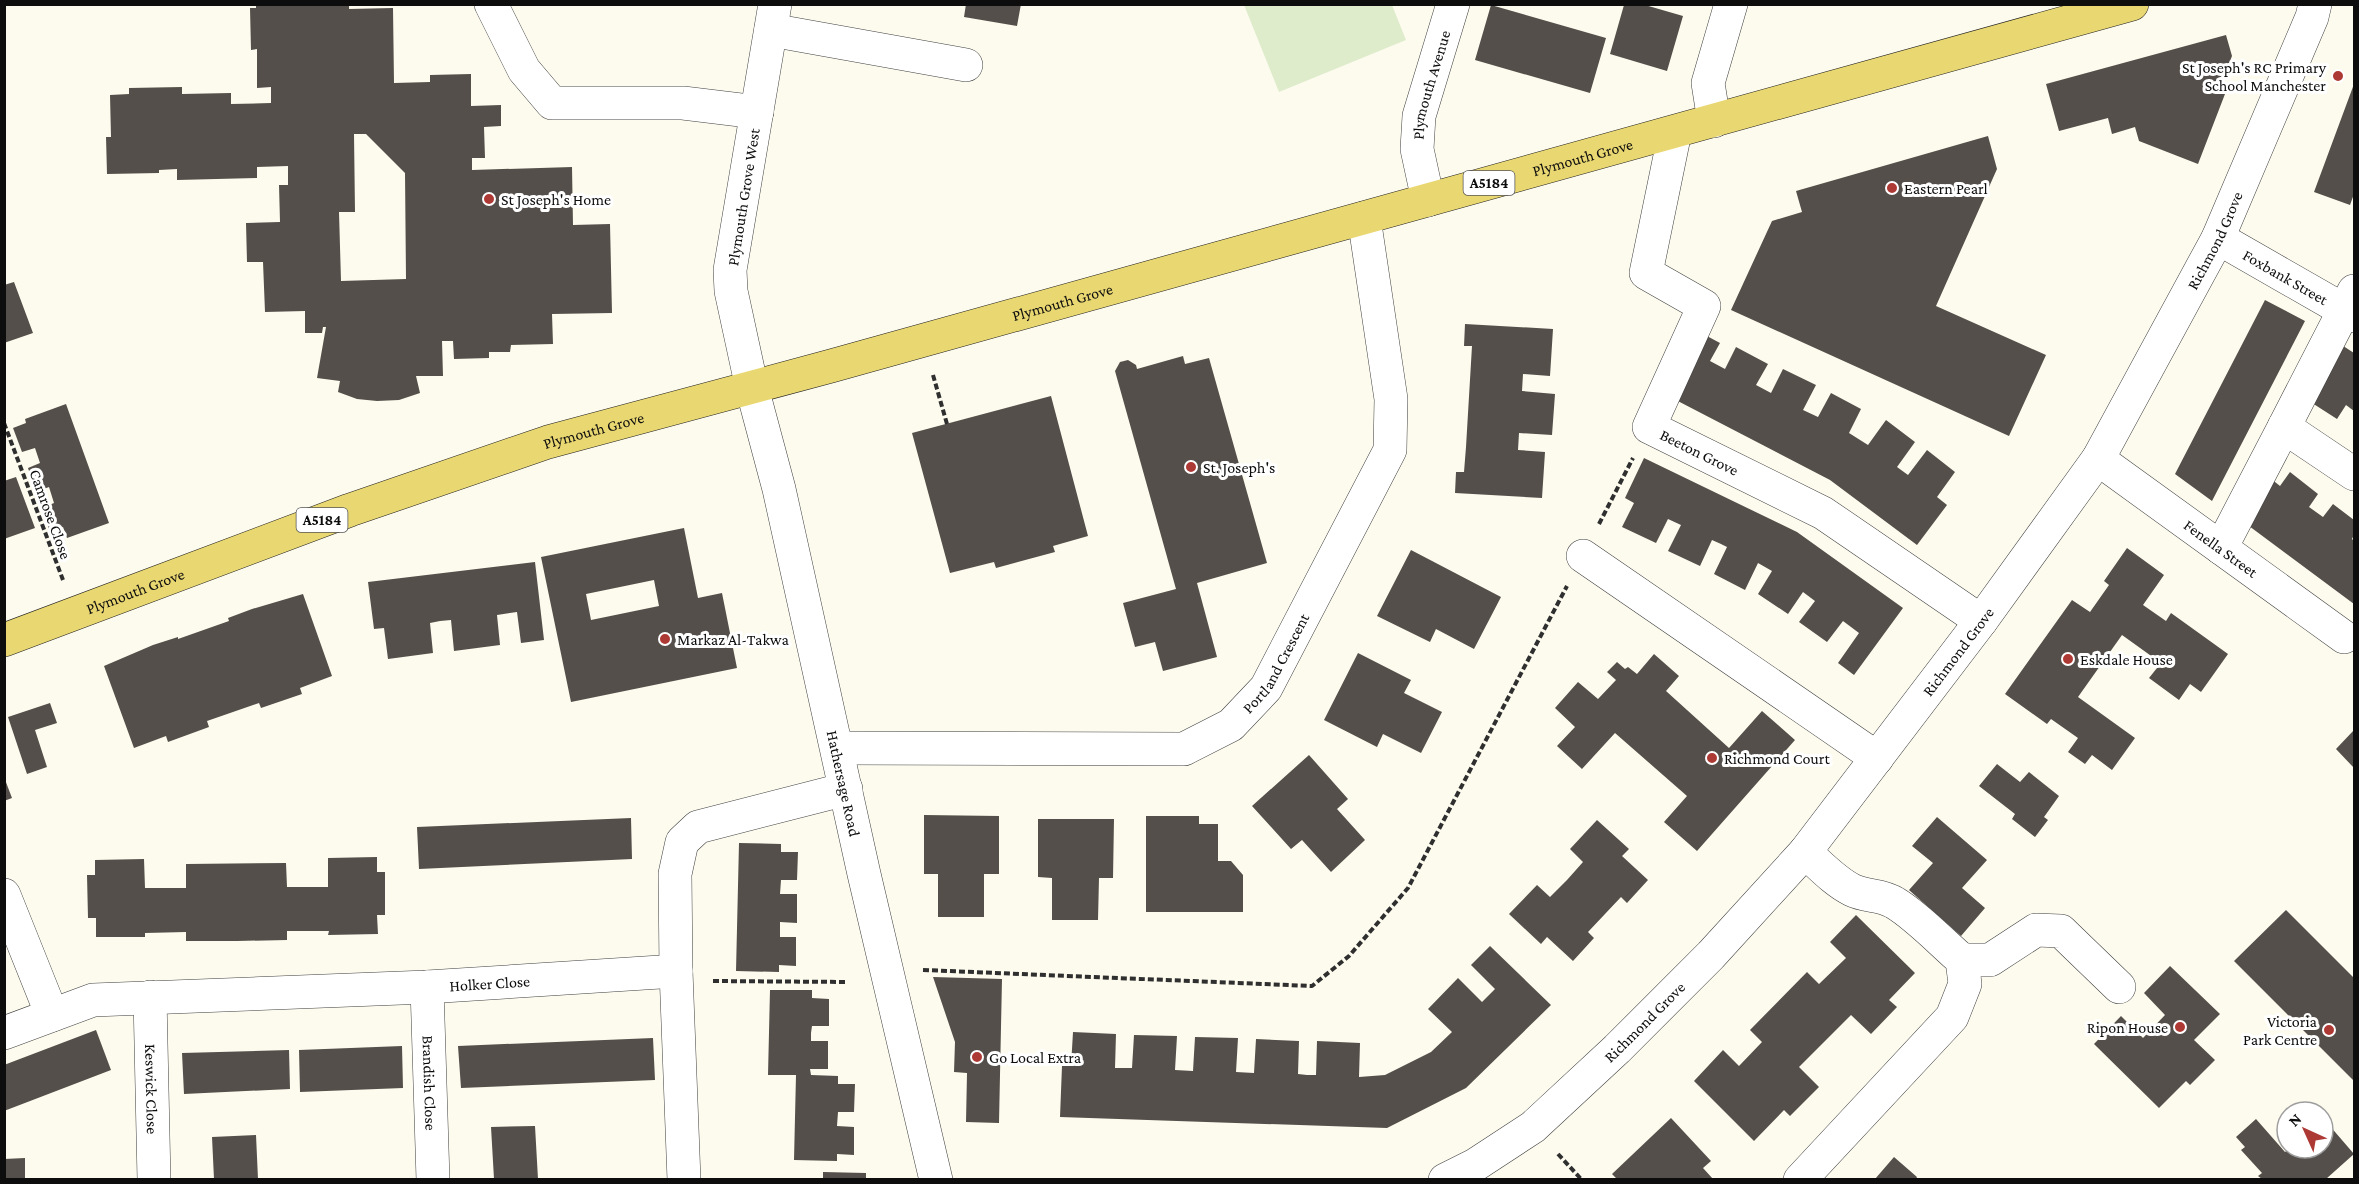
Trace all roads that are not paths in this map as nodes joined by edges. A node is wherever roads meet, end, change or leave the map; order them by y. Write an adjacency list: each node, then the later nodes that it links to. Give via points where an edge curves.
1 (490, 4): 8 (street, via 524,70 552,103 683,103)
2 (1453, 4): 11 (street, Plymouth Avenue, via 1419,116 1417,149)
3 (1731, 4): 9 (street, via 1708,83)
4 (2132, 4): 9 (main road, Plymouth Grove / A5184)
5 (2315, 4): 13 (street, Richmond Grove)
6 (773, 17): 7 (street); 8 (street, Plymouth Grove West)
7 (966, 65)
8 (757, 112): 15 (street, Plymouth Grove West, via 730,270)
9 (1714, 121): 10 (main road, Plymouth Grove / A5184)
10 (1675, 132): 11 (main road, Plymouth Grove / A5184); 21 (street, Beeton Grove, via 1646,273 1704,306 1649,427 1823,513)
11 (1428, 200): 12 (main road, Plymouth Grove / A5184)
12 (1364, 218): 15 (main road, Plymouth Grove / A5184); 24 (street, Portland Crescent, via 1391,399 1390,450 1266,688 1231,725 1184,749)
13 (2218, 237): 14 (street, Foxbank Street); 17 (street, Richmond Grove)
14 (2351, 306): 16 (street)
15 (752, 388): 23 (main road, Plymouth Grove / A5184, via 548,442 350,510); 24 (street, Hathersage Road, via 779,489)
16 (2284, 427): 18 (street); 19 (street)
17 (2098, 459): 19 (street, Fenella Street); 21 (street, Richmond Grove)
18 (2355, 474)
19 (2221, 548): 22 (street, Fenella Street)
20 (1583, 556): 25 (street)
21 (1981, 621): 25 (street, Richmond Grove)
22 (2344, 637)
23 (4, 640)
24 (837, 748): 26 (street, Hathersage Road)
25 (1877, 758): 27 (street, Richmond Grove)
26 (846, 789): 30 (street, via 698,827 682,842 675,874); 39 (street, Hathersage Road)
27 (1805, 852): 29 (street, via 1851,890 1896,903); 40 (street, Richmond Grove, via 1711,955 1533,1126 1475,1165)
28 (4, 895): 34 (street)
29 (1962, 960): 32 (street, via 1990,960 2036,930 2061,931); 41 (street, via 1965,984 1952,1017)
30 (676, 971): 31 (street, Holker Close); 38 (street)
31 (427, 987): 33 (street, Holker Close); 37 (street, Brandish Close)
32 (2119, 987)
33 (150, 997): 34 (street, Holker Close, via 93,1000); 36 (street, Keswick Close)
34 (52, 1015): 35 (street, Holker Close)
35 (4, 1032)
36 (154, 1179)
37 (433, 1179)
38 (684, 1179)
39 (936, 1179)
40 (1444, 1179)
41 (1800, 1179)

